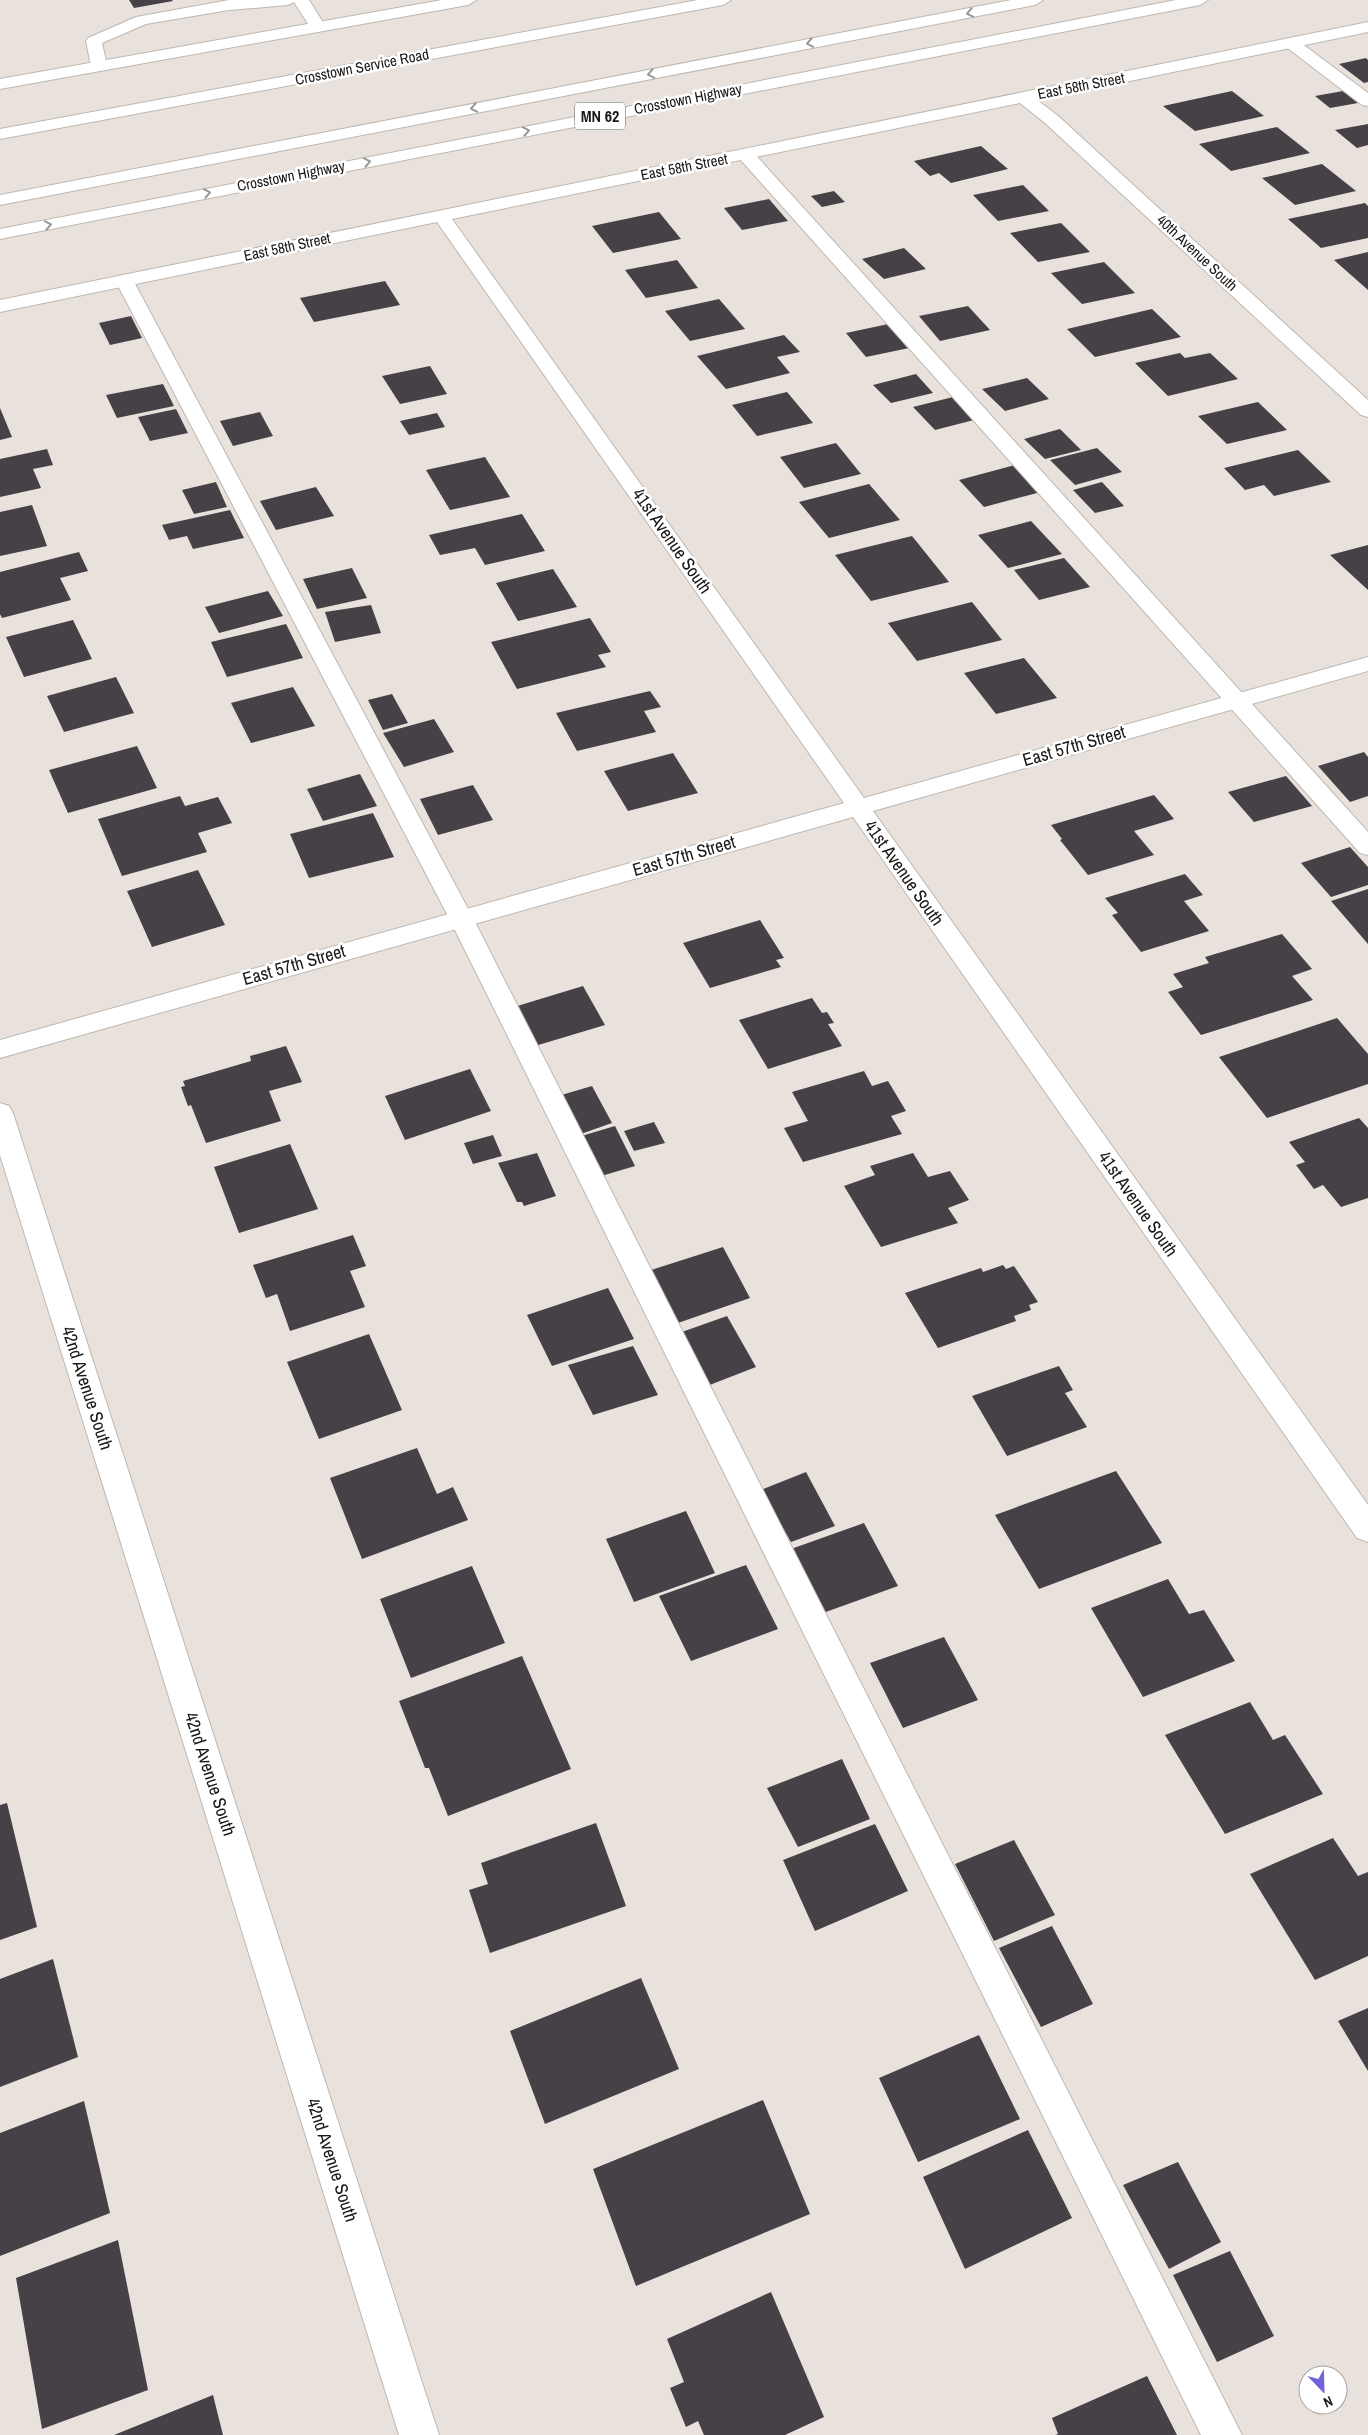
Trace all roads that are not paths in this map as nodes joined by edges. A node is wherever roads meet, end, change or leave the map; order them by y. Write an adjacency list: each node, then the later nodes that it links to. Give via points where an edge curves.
1 (288, 0): 10 (main road, via 229,5 142,20 94,41)
2 (301, 0): 7 (main road)
3 (468, 0): 7 (main road)
4 (723, 0): 14 (main road, Crosstown Service Road)
5 (1035, 0): 16 (main road, Crosstown Highway / MN 62, one-way to 16)
6 (1200, 0): 18 (main road, Crosstown Highway / MN 62, one-way to 6)
7 (318, 27): 10 (main road)
8 (1368, 27): 9 (main road, East 58th Street)
9 (1291, 43): 12 (main road, East 58th Street); 13 (main road)
10 (99, 66): 11 (main road)
11 (0, 84)
12 (1024, 97): 15 (main road, East 58th Street); 21 (main road, 40th Avenue South)
13 (1368, 101)
14 (0, 134)
15 (745, 154): 17 (main road, East 58th Street); 23 (main road)
16 (0, 200)
17 (441, 216): 19 (main road, East 58th Street); 24 (main road, 41st Avenue South, via 838,775)
18 (0, 234)
19 (124, 280): 20 (main road, East 58th Street); 26 (main road)
20 (0, 306)
21 (1368, 411)
22 (1368, 664): 23 (main road, East 57th Street)
23 (1234, 700): 24 (main road, East 57th Street); 25 (main road)
24 (858, 808): 26 (main road, East 57th Street); 29 (main road, 41st Avenue South)
25 (1368, 847)
26 (461, 918): 27 (main road, East 57th Street); 31 (main road)
27 (0, 1050)
28 (0, 1113): 30 (main road, 42nd Avenue South)
29 (1368, 1529)
30 (420, 2435)
31 (1222, 2435)

